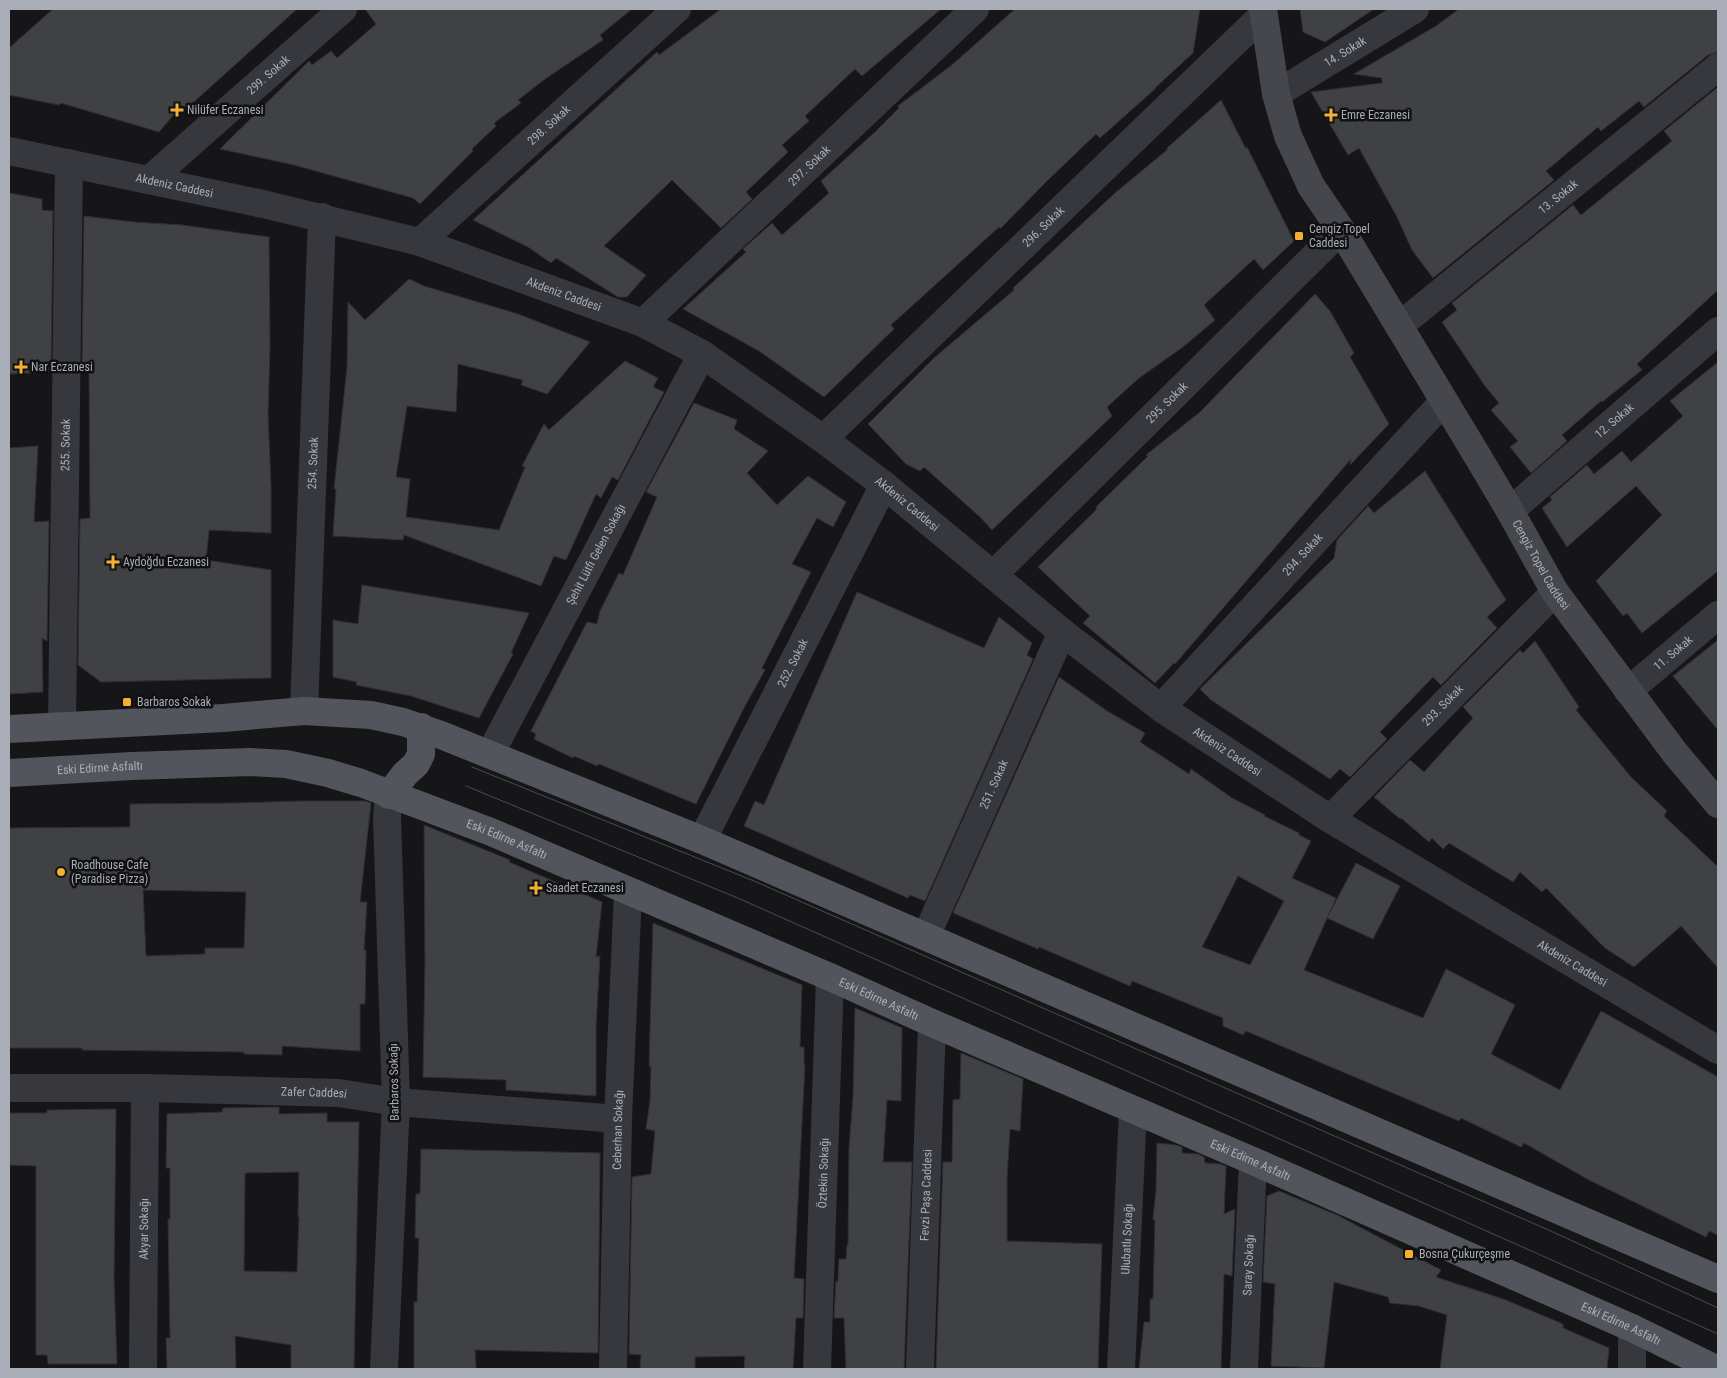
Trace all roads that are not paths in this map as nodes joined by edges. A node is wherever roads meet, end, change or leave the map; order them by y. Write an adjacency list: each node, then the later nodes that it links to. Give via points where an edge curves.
1 (343, 9): 10 (street, 299. Sokak)
2 (678, 9): 13 (street, 298. Sokak)
3 (975, 9): 14 (street, 297. Sokak)
4 (1415, 9): 7 (street, 14. Sokak)
5 (1263, 12): 7 (main road, Cengiz Topel Caddesi); 19 (street, 296. Sokak)
6 (1718, 67): 15 (street, 13. Sokak)
7 (1276, 94): 12 (main road, Cengiz Topel Caddesi, via 1288,136 1311,186)
8 (9, 152): 9 (street, Akdeniz Caddesi)
9 (70, 163): 10 (street, Akdeniz Caddesi); 29 (street, 255. Sokak)
10 (149, 180): 11 (street, Akdeniz Caddesi)
11 (322, 217): 13 (street, Akdeniz Caddesi); 28 (street, 254. Sokak)
12 (1341, 230): 15 (main road, Cengiz Topel Caddesi); 22 (street, 295. Sokak)
13 (420, 242): 14 (street, Akdeniz Caddesi)
14 (643, 323): 17 (street, Akdeniz Caddesi)
15 (1399, 326): 18 (main road, Cengiz Topel Caddesi)
16 (1718, 331): 21 (street, 12. Sokak)
17 (702, 354): 19 (street, Akdeniz Caddesi); 32 (street, Şehit Lütfi Gelen Sokağı)
18 (1444, 401): 21 (main road, Cengiz Topel Caddesi); 27 (street, 294. Sokak)
19 (824, 439): 20 (street, Akdeniz Caddesi)
20 (884, 485): 22 (street, Akdeniz Caddesi); 37 (street, 252. Sokak)
21 (1510, 511): 23 (main road, Cengiz Topel Caddesi)
22 (993, 575): 25 (street, Akdeniz Caddesi)
23 (1555, 592): 26 (main road, Cengiz Topel Caddesi); 36 (street, 293. Sokak)
24 (1718, 615): 26 (street, 11. Sokak)
25 (1062, 632): 27 (street, Akdeniz Caddesi); 39 (street, 251. Sokak)
26 (1628, 691): 35 (main road, Cengiz Topel Caddesi)
27 (1161, 708): 36 (street, Akdeniz Caddesi)
28 (304, 711): 29 (main road); 30 (main road, via 371,715)
29 (62, 726): 31 (main road)
30 (421, 728): 32 (main road); 34 (main road, via 421,754)
31 (9, 729)
32 (490, 754): 37 (main road)
33 (9, 773): 34 (main road, Eski Edirne Asfaltı, via 250,762 286,764 328,773)
34 (389, 794): 38 (main road, Eski Edirne Asfaltı, via 491,832); 45 (street, Barbaros Sokağı, via 387,817)
35 (1718, 804)
36 (1330, 819): 42 (street, Akdeniz Caddesi)
37 (702, 840): 39 (main road)
38 (628, 891): 40 (main road, Eski Edirne Asfaltı); 47 (street, Ceberhan Sokağı)
39 (926, 936): 49 (main road)
40 (830, 977): 41 (main road, Eski Edirne Asfaltı); 54 (street, Öztekin Sokağı)
41 (932, 1023): 46 (main road, Eski Edirne Asfaltı); 55 (street, Fevzi Paşa Caddesi)
42 (1718, 1050)
43 (9, 1088): 44 (street, Zafer Caddesi)
44 (145, 1088): 45 (street, Zafer Caddesi, via 339,1093); 51 (street, Akyar Sokağı)
45 (396, 1102): 47 (street, Zafer Caddesi); 52 (street, Barbaros Sokağı)
46 (1133, 1110): 48 (main road, Eski Edirne Asfaltı); 56 (street, Ulubatlı Sokağı)
47 (618, 1119): 53 (street, Ceberhan Sokağı)
48 (1253, 1160): 50 (main road, Eski Edirne Asfaltı); 57 (street, Saray Sokağı)
49 (1718, 1279)
50 (1632, 1328): 58 (street); 59 (main road, Eski Edirne Asfaltı)
51 (143, 1369)
52 (384, 1369)
53 (613, 1369)
54 (817, 1369)
55 (920, 1369)
56 (1121, 1369)
57 (1244, 1369)
58 (1632, 1369)
59 (1716, 1369)

